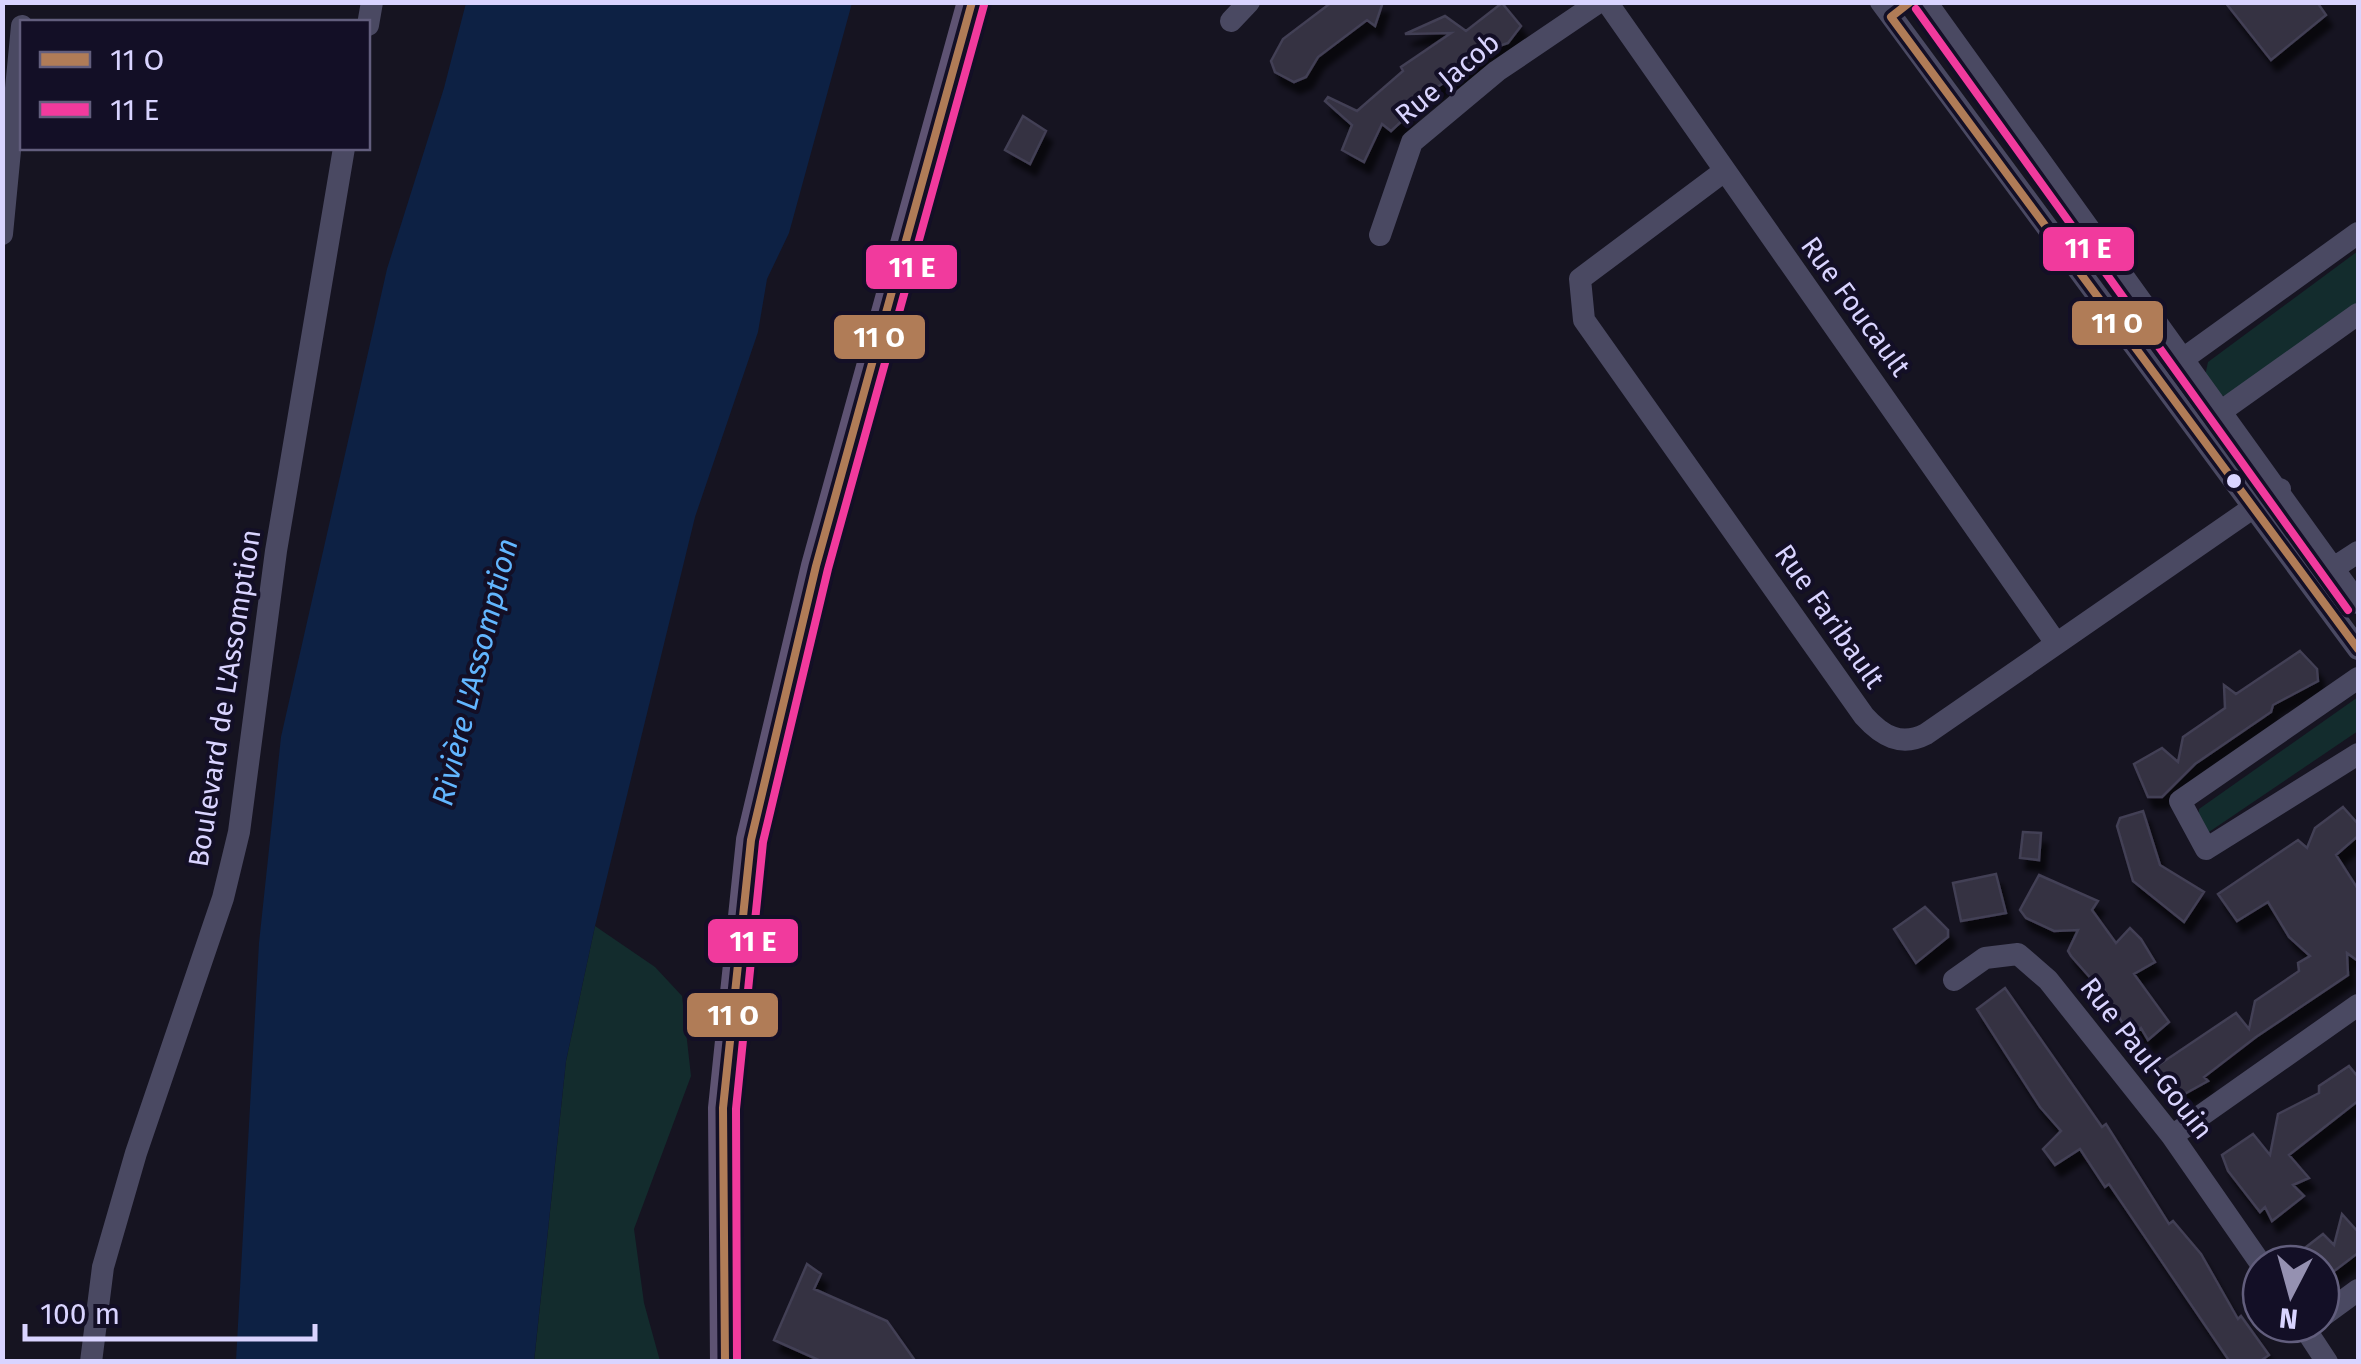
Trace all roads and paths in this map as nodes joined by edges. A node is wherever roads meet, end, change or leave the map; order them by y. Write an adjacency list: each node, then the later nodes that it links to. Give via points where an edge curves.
1 (972, 2): 32 (main road, via 882,317 751,840 730,1012 721,1173)
2 (1248, 2): 8 (street)
3 (1600, 2): 14 (street, Rue Jacob, via 1497,71 1412,142)
4 (1608, 2): 11 (street, Rue Foucault)
5 (1912, 2): 7 (street)
6 (1926, 2): 16 (street)
7 (1886, 10): 19 (street)
8 (1231, 21)
9 (17, 35): 13 (street)
10 (344, 150): 31 (street, Boulevard de L'Assomption, via 276,551 239,832 103,1267)
11 (1723, 172): 23 (street, Rue Foucault); 23 (street, Rue Faribault, via 1580,279 1584,320 1594,338 1864,716 1886,734 1911,742 1926,734)
12 (2358, 233): 16 (street)
13 (2, 234)
14 (1380, 235)
15 (2358, 314): 17 (street)
16 (2183, 358): 17 (street)
17 (2224, 410): 18 (street)
18 (2280, 489): 19 (street, Rue Faribault); 21 (street)
19 (2252, 508): 23 (street, Rue Faribault); 24 (street)
20 (2358, 552): 21 (street)
21 (2336, 567): 22 (street)
22 (2358, 603)
23 (2056, 643)
24 (2358, 649)
25 (2358, 678): 26 (street, via 2180,801 2206,849)
26 (2358, 754)
27 (1954, 980): 29 (street, Rue Paul-Gouin, via 1985,958 2018,954 2048,980)
28 (2358, 1005): 29 (street)
29 (2172, 1136): 30 (street, Rue Paul-Gouin)
30 (2247, 1244)
31 (91, 1362)
32 (725, 1362)

